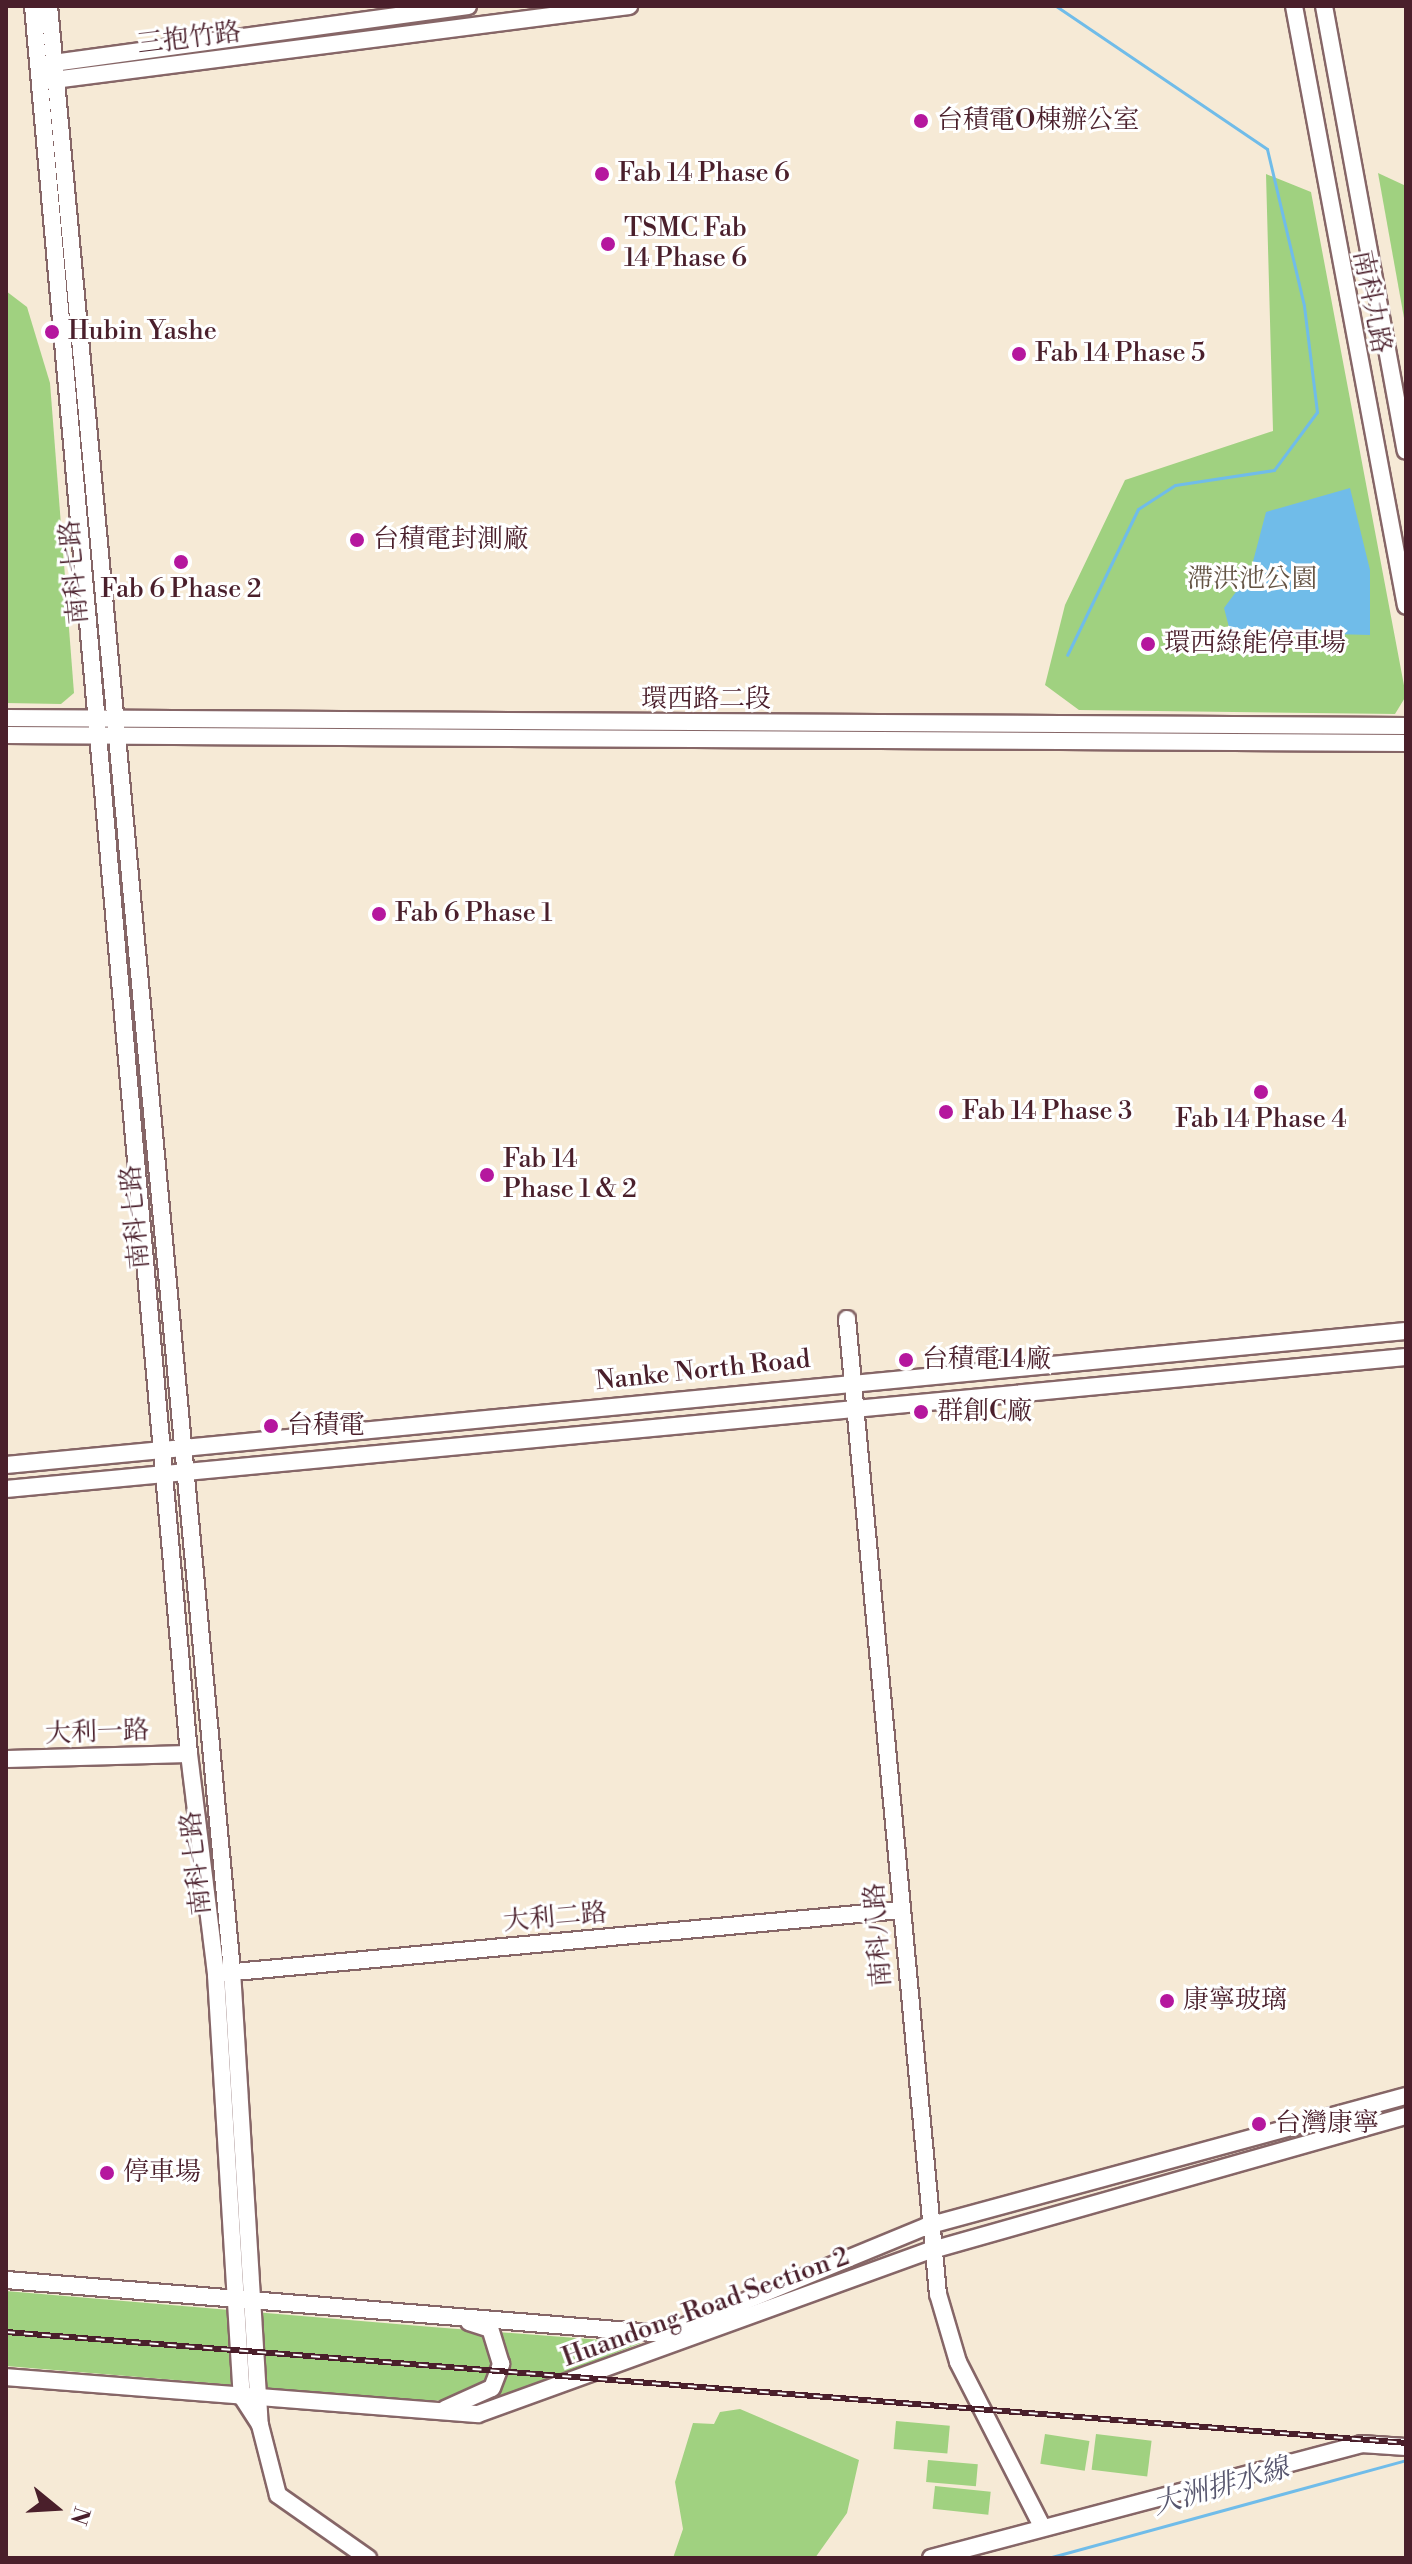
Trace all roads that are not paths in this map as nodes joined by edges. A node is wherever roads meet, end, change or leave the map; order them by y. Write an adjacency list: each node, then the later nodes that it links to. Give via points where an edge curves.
1 (33, 6): 7 (street, 南科七路)
2 (49, 6): 7 (street, 南科七路)
3 (468, 6): 7 (street, 三抱竹路)
4 (629, 6): 7 (street, 三抱竹路)
5 (1294, 6): 9 (street, 南科九路)
6 (1324, 6): 8 (street, 南科九路)
7 (47, 73): 11 (street, 南科七路); 12 (street, 南科七路)
8 (1406, 451)
9 (1406, 606)
10 (6, 718): 11 (street, 環西路二段)
11 (95, 720): 12 (street, 環西路二段); 15 (street, 南科七路)
12 (112, 720): 13 (street, 環西路二段); 15 (street, 南科七路)
13 (1406, 726)
14 (6, 735): 15 (street, 環西路二段)
15 (105, 738): 16 (street, 環西路二段); 22 (street, 南科七路)
16 (1406, 743)
17 (847, 1319): 20 (street, 南科八路)
18 (1406, 1331): 20 (street, Nanke North Road)
19 (1406, 1357): 21 (street, Nanke North Road)
20 (850, 1380): 21 (street, 南科八路); 22 (street, Nanke North Road)
21 (855, 1409): 24 (street, Nanke North Road); 28 (street, 南科八路)
22 (172, 1449): 23 (street, Nanke North Road); 24 (street, 南科七路)
23 (6, 1465)
24 (175, 1474): 25 (street, Nanke North Road); 26 (street, 南科七路); 29 (street, 南科七路)
25 (6, 1489)
26 (189, 1754): 27 (street, 大利一路); 29 (street, 南科七路)
27 (6, 1759)
28 (900, 1910): 29 (street, 大利二路); 32 (street, 南科八路)
29 (224, 1973): 35 (street, 南科七路); 36 (street, 南科七路)
30 (1406, 2096): 32 (street, Huandong Road Section 2)
31 (1406, 2116): 33 (street, Huandong Road Section 2)
32 (927, 2226): 33 (street, 南科八路); 37 (street, Huandong Road Section 2, via 665,2334)
33 (932, 2250): 40 (street, Huandong Road Section 2, via 522,2402 478,2414); 42 (street, 南科八路, via 958,2362)
34 (6, 2280): 35 (street)
35 (234, 2300): 36 (street, Huandong Road Section 2); 39 (street, 南科七路)
36 (254, 2300): 37 (street, Huandong Road Section 2); 39 (street, 南科七路)
37 (444, 2314): 40 (street, via 490,2329 501,2364 492,2388)
38 (6, 2377): 39 (street, Huandong Road Section 2)
39 (250, 2398): 40 (street, Huandong Road Section 2); 43 (street, 南科七路, via 278,2495)
40 (440, 2410)
41 (1406, 2447): 42 (street, via 1361,2444)
42 (1042, 2526): 44 (street)
43 (368, 2558)
44 (931, 2558)

